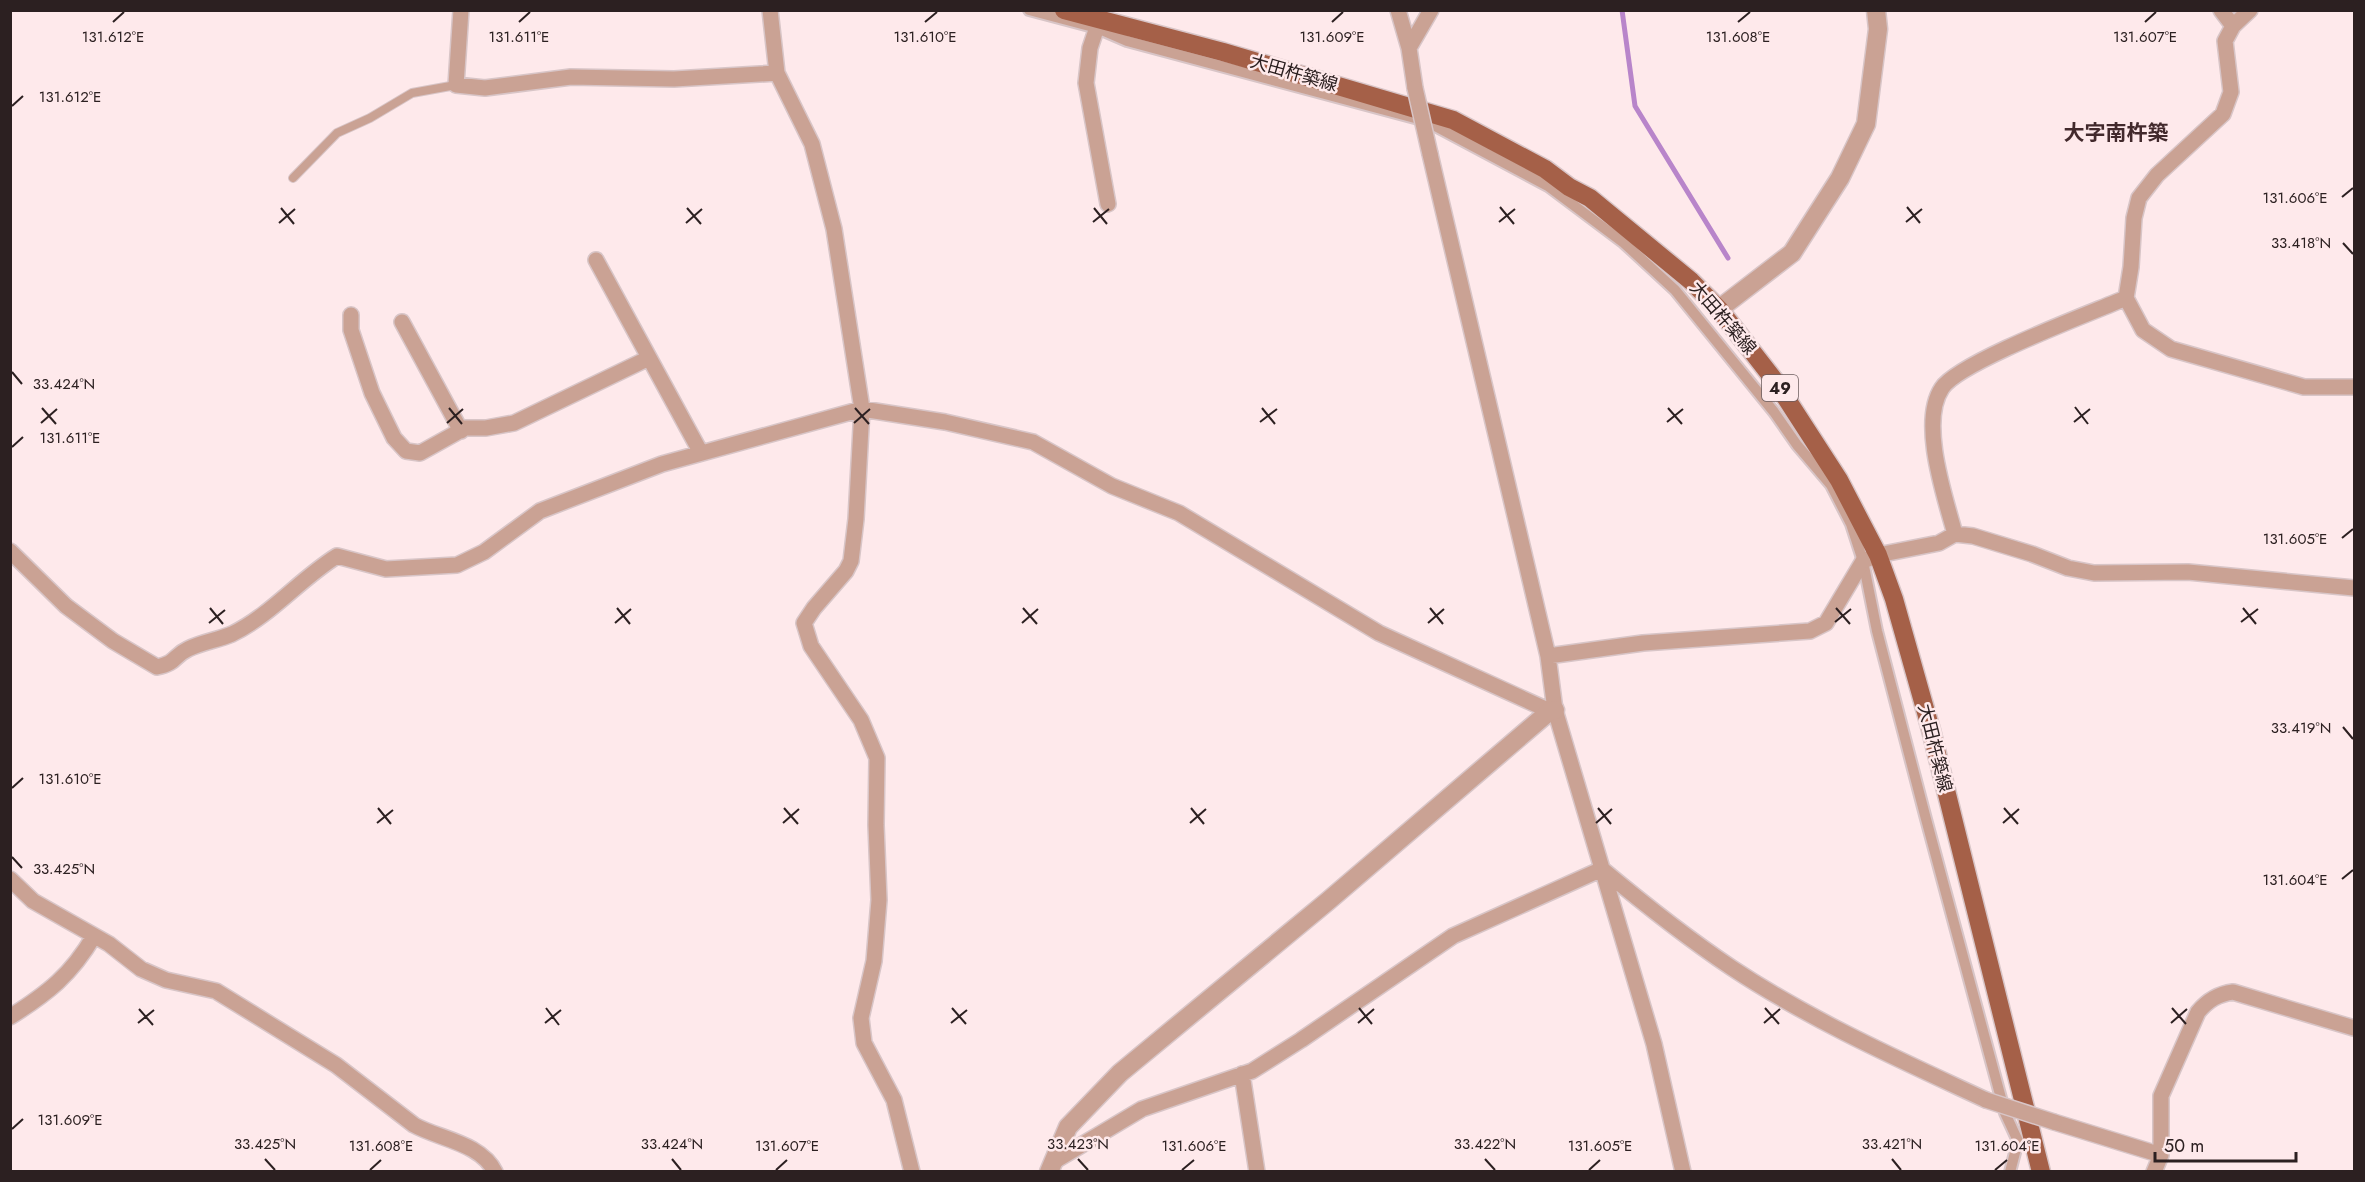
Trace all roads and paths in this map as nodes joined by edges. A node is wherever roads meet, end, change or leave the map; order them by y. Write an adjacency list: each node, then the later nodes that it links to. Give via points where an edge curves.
1 (461, 10): 14 (street)
2 (770, 10): 13 (street)
3 (1029, 10): 10 (street)
4 (1064, 10): 10 (main road, 大田杵築線 / 49)
5 (1398, 10): 12 (street)
6 (1431, 10): 12 (street)
7 (1876, 10): 19 (street, via 1878,29 1866,124 1840,178 1792,253)
8 (2221, 10): 11 (street)
9 (2250, 10): 11 (street)
10 (1098, 24): 16 (street, via 1090,48 1086,83); 19 (main road, 大田杵築線 / 49, via 1234,56 1453,120 1590,198); 29 (street, via 1127,41 1426,122 1548,186 1624,243 1675,290 1831,485)
11 (2233, 26): 18 (street, via 2225,41 2231,92 2223,114 2157,175 2139,198)
12 (1409, 48): 31 (street, bridge, via 1430,154)
13 (777, 73): 14 (street, via 674,80 571,77 485,87); 24 (street, via 812,144 834,229)
14 (456, 85): 15 (lane, via 412,93 337,133)
15 (293, 178)
16 (1108, 204)
17 (596, 260): 22 (street)
18 (2126, 298): 23 (street, via 2143,330 2171,349 2304,387); 27 (street, via 1965,368 1942,387 1935,408 1933,440)
19 (1719, 309): 29 (main road, 大田杵築線 / 49, via 1775,381 1839,480)
20 (351, 315): 25 (street, via 351,330 372,393 394,438 406,451 420,453)
21 (402, 322): 25 (street)
22 (649, 357): 25 (street, via 514,423); 26 (street)
23 (2355, 387)
24 (862, 409): 26 (street); 32 (street, via 1033,442 1112,486 1179,513 1379,633); 42 (street, via 851,561 804,623 811,646 861,720 878,758 879,900 874,961 861,1018 864,1043 894,1100)
25 (461, 431)
26 (701, 453): 28 (street, via 540,511 484,552 457,565 386,569 337,556 256,619 231,634 185,650 170,664 157,667 66,606)
27 (1955, 534): 29 (street, via 1939,543); 30 (street, via 2094,573 2188,572)
28 (10, 552)
29 (1871, 558): 31 (street, via 1826,623 1810,631 1642,644); 45 (street, via 1876,631 2005,1113 2018,1141); 46 (main road, 大田杵築線 / 49, via 1897,610 1931,730)
30 (2355, 588)
31 (1548, 656): 32 (street)
32 (1553, 710): 33 (street); 40 (street, via 1120,1073 1068,1127)
33 (1602, 869): 38 (street, via 1453,936 1301,1040); 39 (street, bridge, via 1733,969 1845,1034 1986,1100); 44 (street, via 1654,1044)
34 (10, 879): 35 (street, via 33,901)
35 (93, 936): 36 (street, via 79,961 57,984); 41 (street, via 141,969 166,980 216,991 336,1065 414,1125 481,1155)
36 (10, 1017)
37 (2355, 1028): 39 (street, via 2233,992 2220,994 2206,1003 2198,1012 2161,1096)
38 (1242, 1074): 40 (street, via 1142,1109); 43 (street)
39 (2161, 1155): 47 (street)
40 (1051, 1167)
41 (495, 1172)
42 (912, 1172)
43 (1257, 1172)
44 (1683, 1172)
45 (2010, 1172)
46 (2041, 1172)
47 (2154, 1172)

